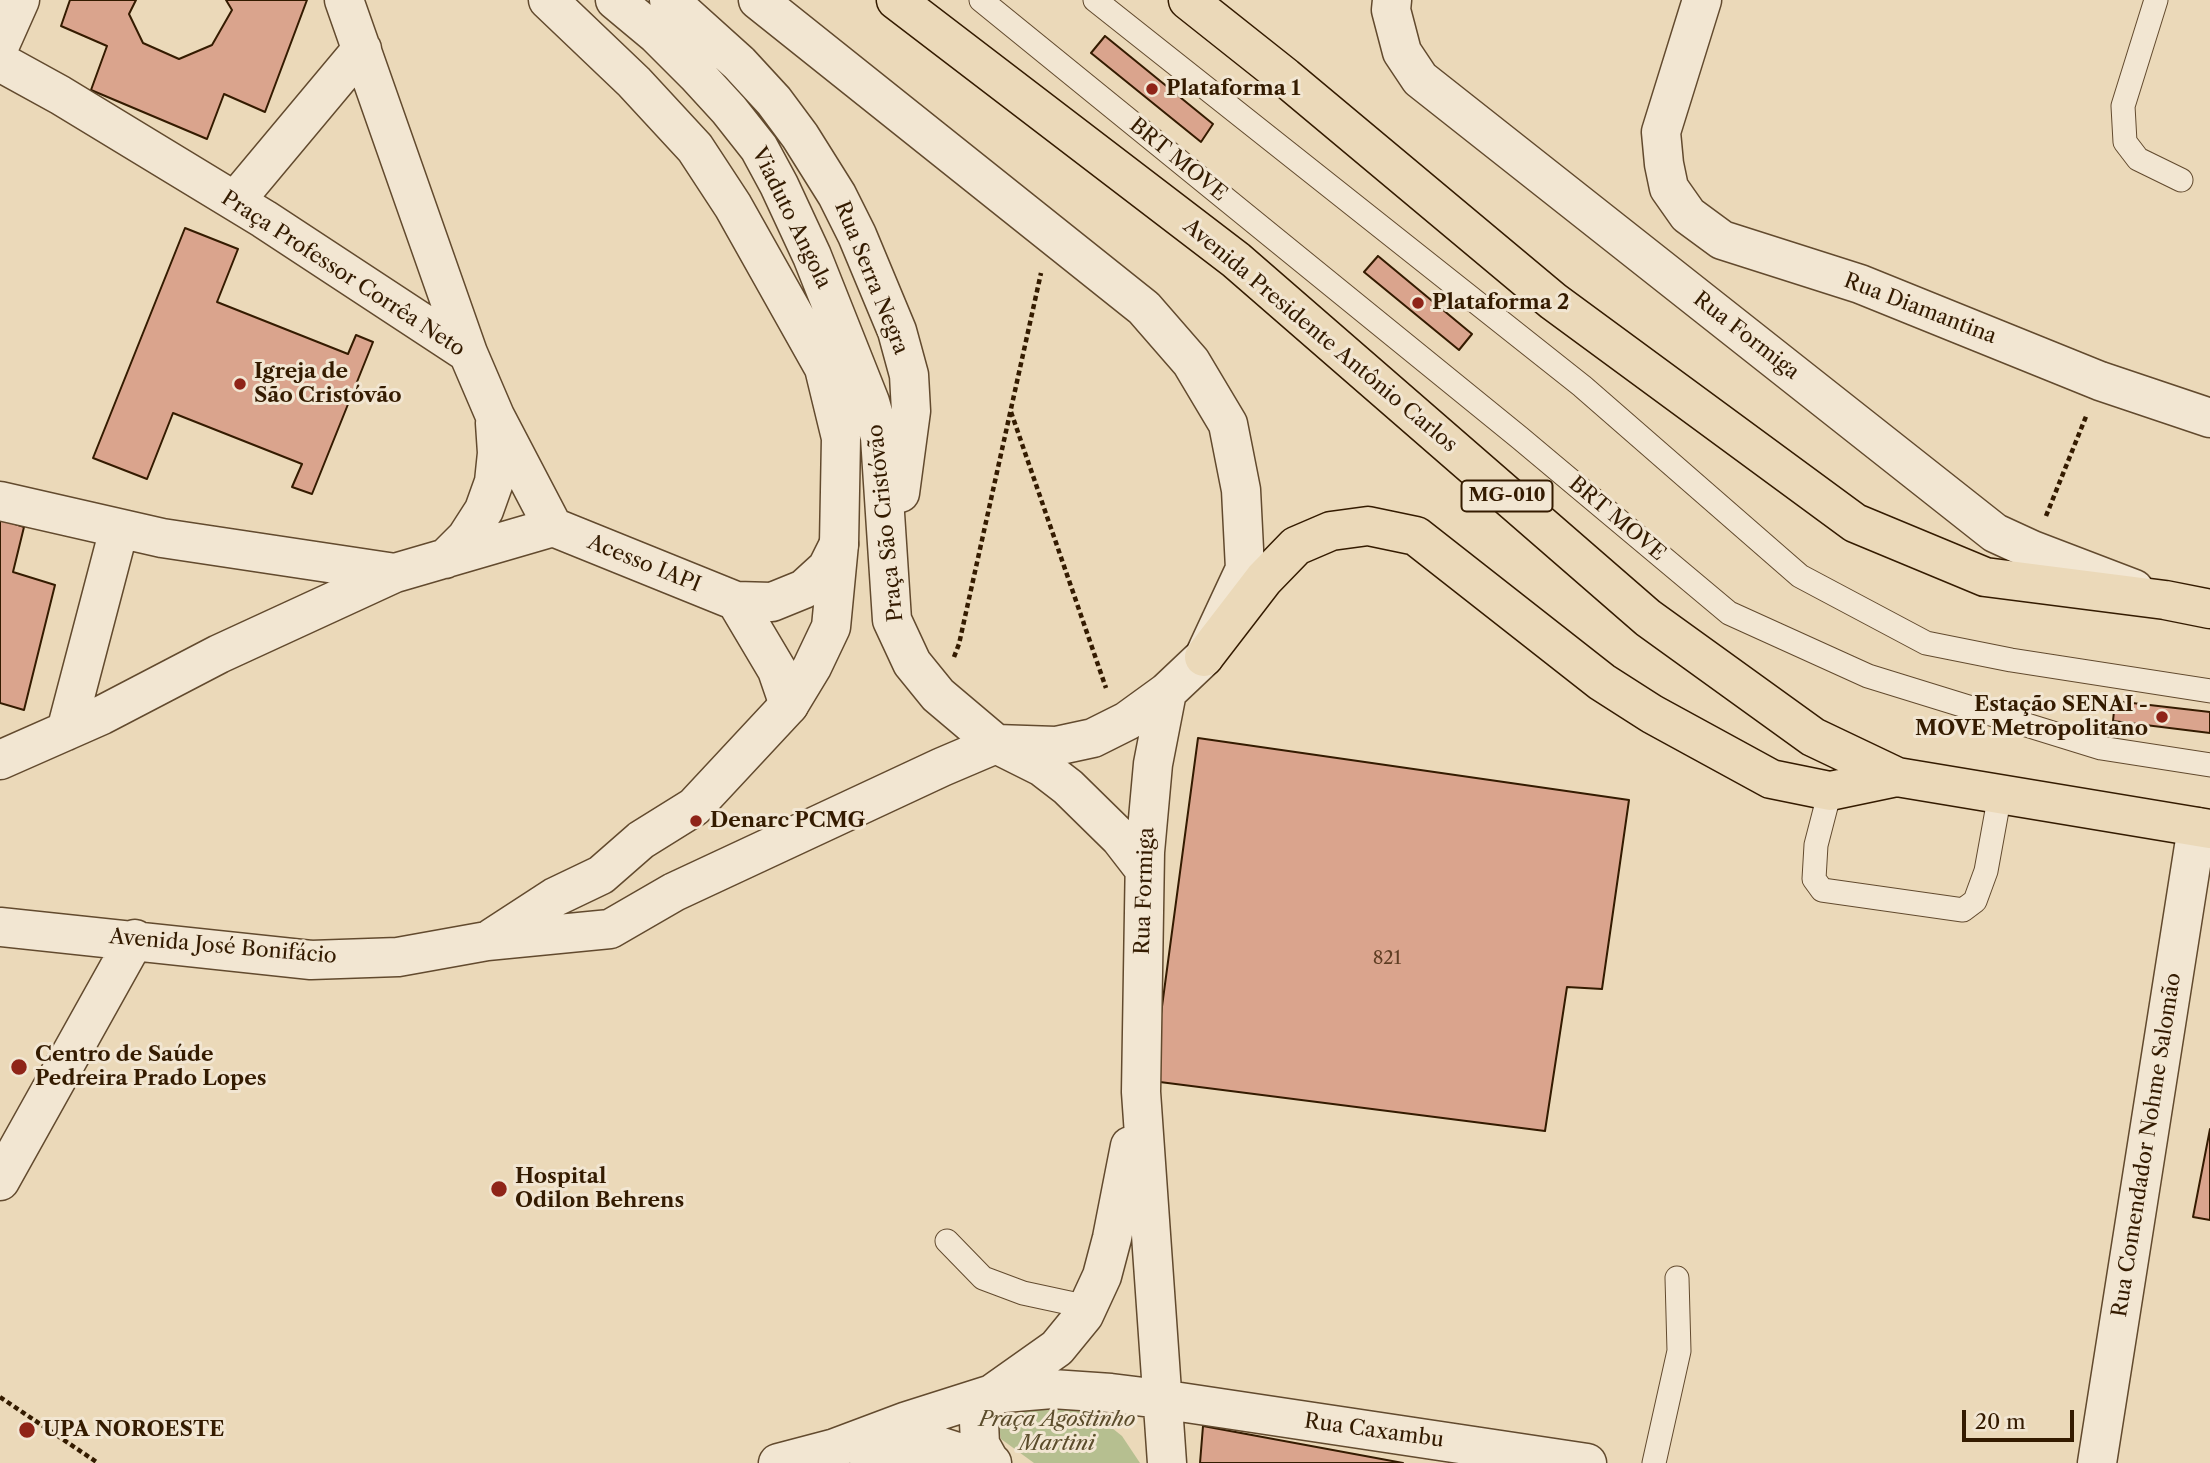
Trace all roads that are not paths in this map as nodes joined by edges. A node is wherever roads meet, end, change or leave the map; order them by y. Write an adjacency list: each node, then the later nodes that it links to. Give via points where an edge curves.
1 (20, 0): 14 (street)
2 (344, 0): 15 (street)
3 (548, 0): 26 (street, via 695,148 824,368 841,438)
4 (615, 0): 22 (street, Viaduto Angola, via 696,74 759,148 812,256)
5 (669, 0): 29 (street, Rua Serra Negra, via 739,63 800,136 858,235 897,331 909,375 911,411)
6 (758, 0): 33 (street, via 1144,308 1191,362 1228,424 1241,490 1245,569)
7 (896, 0): 41 (highway, Avenida Presidente Antônio Carlos / MG-010, via 1236,260 1648,618 1813,737)
8 (981, 0): 40 (lane, BRT MOVE, via 1729,613 1868,676 2101,748)
9 (1095, 0): 34 (lane, via 1582,386 1800,576 1926,643)
10 (1188, 0): 30 (highway, via 1553,301 1855,523 1985,577)
11 (1392, 0): 30 (street, Rua Formiga, via 1402,51 1419,79 1995,533)
12 (1702, 0): 21 (street, Rua Diamantina, via 1661,132 1669,188 1688,215 1722,240 1860,284 2100,381)
13 (2156, 0): 17 (lane, via 2123,106 2125,142 2138,159)
14 (0, 45)
15 (362, 49): 18 (street); 19 (street)
16 (0, 62): 18 (street, Praça Professor Corrêa Neto)
17 (2181, 180)
18 (235, 201): 19 (street, Praça Professor Corrêa Neto)
19 (468, 353): 20 (street, Praça Professor Corrêa Neto)
20 (495, 416): 24 (street, Praça Professor Corrêa Neto); 27 (street, via 494,482 484,510)
21 (2210, 418)
22 (875, 419): 26 (street, via 859,497); 29 (street, Praça São Cristóvão)
23 (0, 501): 25 (street)
24 (553, 527): 27 (street); 31 (street, Acesso IAPI)
25 (119, 529): 28 (street); 37 (street)
26 (839, 544): 31 (street, Acesso IAPI, via 827,568 804,589 772,601); 36 (street, Avenida José Bonifácio, via 831,627)
27 (445, 559): 28 (street)
28 (395, 573): 37 (street)
29 (889, 575): 38 (street, Praça São Cristóvão, via 892,620 912,663 938,695)
30 (2165, 600): 32 (highway)
31 (736, 601): 36 (street, via 777,670)
32 (2210, 609)
33 (1203, 657): 35 (street); 42 (highway, via 1296,545 1331,531 1368,526 1416,536 1602,681 1652,714 1771,779)
34 (2210, 691)
35 (1167, 692): 38 (street, via 1127,721 1093,738 1056,746); 46 (street, Rua Formiga, via 1153,764)
36 (789, 705): 45 (street, Avenida José Bonifácio, via 694,807)
37 (66, 731): 39 (street)
38 (996, 744): 46 (street, via 1042,767 1068,787); 47 (street, Avenida José Bonifácio)
39 (0, 760)
40 (2210, 765)
41 (1897, 777): 42 (highway); 43 (highway, Avenida Presidente Antônio Carlos / MG-010)
42 (1830, 791): 43 (lane, via 1816,845 1814,879 1822,890 1962,910 1975,901 1986,871)
43 (2000, 794): 44 (highway, Avenida Presidente Antônio Carlos / MG-010)
44 (2204, 828): 65 (street, Rua Comendador Nohme Salomão)
45 (641, 840): 47 (street, via 643,866); 50 (street, Avenida José Bonifácio, via 601,876 555,897)
46 (1144, 869): 51 (street, Rua Formiga)
47 (674, 892): 50 (street, Avenida José Bonifácio, via 610,929)
48 (0, 927): 49 (street, Avenida José Bonifácio)
49 (135, 939): 50 (street, Avenida José Bonifácio, via 312,960 398,957); 52 (street)
50 (487, 941)
51 (1141, 1092): 55 (street, Rua Formiga, via 1112,1238); 57 (street, Rua Formiga)
52 (0, 1181)
53 (947, 1241): 55 (lane, via 983,1278 1023,1293)
54 (1676, 1278): 64 (lane, via 1679,1351)
55 (1088, 1307): 56 (street, Rua Formiga, via 1057,1348)
56 (992, 1394): 57 (street, Rua Caxambu, via 1052,1389); 58 (street); 61 (street, via 979,1422 980,1444)
57 (1160, 1399): 62 (street, Rua Formiga); 63 (street, Rua Caxambu)
58 (835, 1448): 59 (street); 60 (street)
59 (908, 1455): 61 (street, via 942,1447)
60 (778, 1463)
61 (991, 1463)
62 (1167, 1463)
63 (1587, 1463)
64 (1654, 1463)
65 (2097, 1463)

